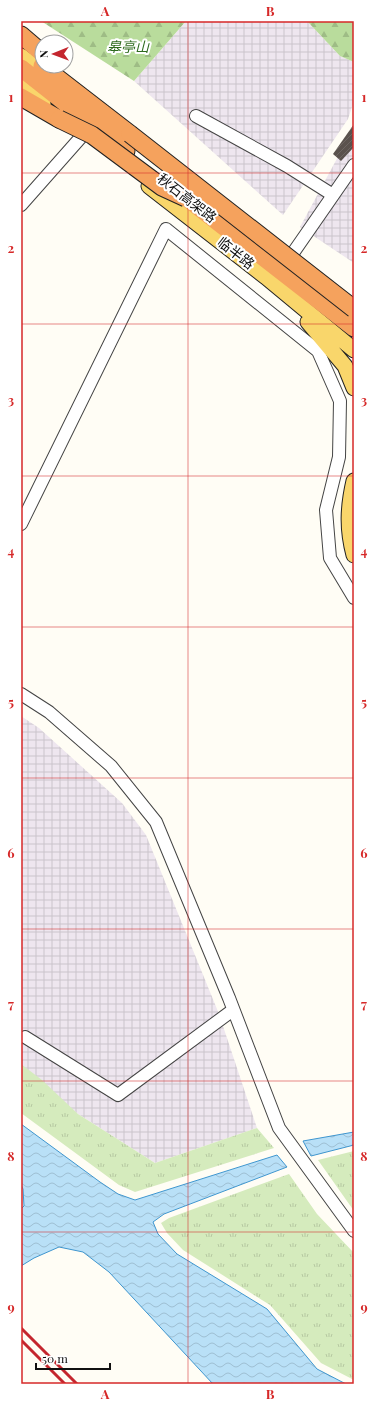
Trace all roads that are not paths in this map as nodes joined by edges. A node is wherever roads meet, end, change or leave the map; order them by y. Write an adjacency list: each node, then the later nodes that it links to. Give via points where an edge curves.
1 (21, 35): 2 (highway)
2 (34, 47)
3 (21, 50): 5 (highway, 秋石高架路)
4 (21, 56): 19 (main road, via 107,121)
5 (34, 60)
6 (21, 68): 17 (highway, 秋石高架路, bridge)
7 (52, 74): 12 (highway, 秋石高架路)
8 (68, 74): 12 (highway, via 99,99)
9 (21, 85): 13 (main road, 临半路)
10 (21, 97): 17 (highway, bridge, via 92,135 162,187)
11 (196, 116): 16 (street, via 287,166)
12 (130, 134): 22 (highway, 秋石高架路, bridge)
13 (82, 136): 18 (street); 20 (main road, 临半路)
14 (354, 165): 15 (street)
15 (349, 182): 16 (street)
16 (333, 195): 19 (street)
17 (186, 198): 23 (highway, 秋石高架路)
18 (21, 205)
19 (293, 253): 21 (main road)
20 (266, 277): 24 (main road, 临半路); 25 (main road, via 345,366)
21 (354, 298)
22 (354, 308)
23 (354, 328)
24 (354, 350)
25 (354, 388)
26 (354, 481): 28 (main road, via 349,516 350,540)
27 (21, 524): 29 (street, via 166,229 318,351 340,402 339,457 326,510 330,558)
28 (354, 555)
29 (354, 598)
30 (21, 694): 31 (street, via 49,712 111,766 156,822)
31 (233, 1010): 32 (street, via 118,1095); 33 (street, via 279,1128)
32 (25, 1037)
33 (354, 1231)

